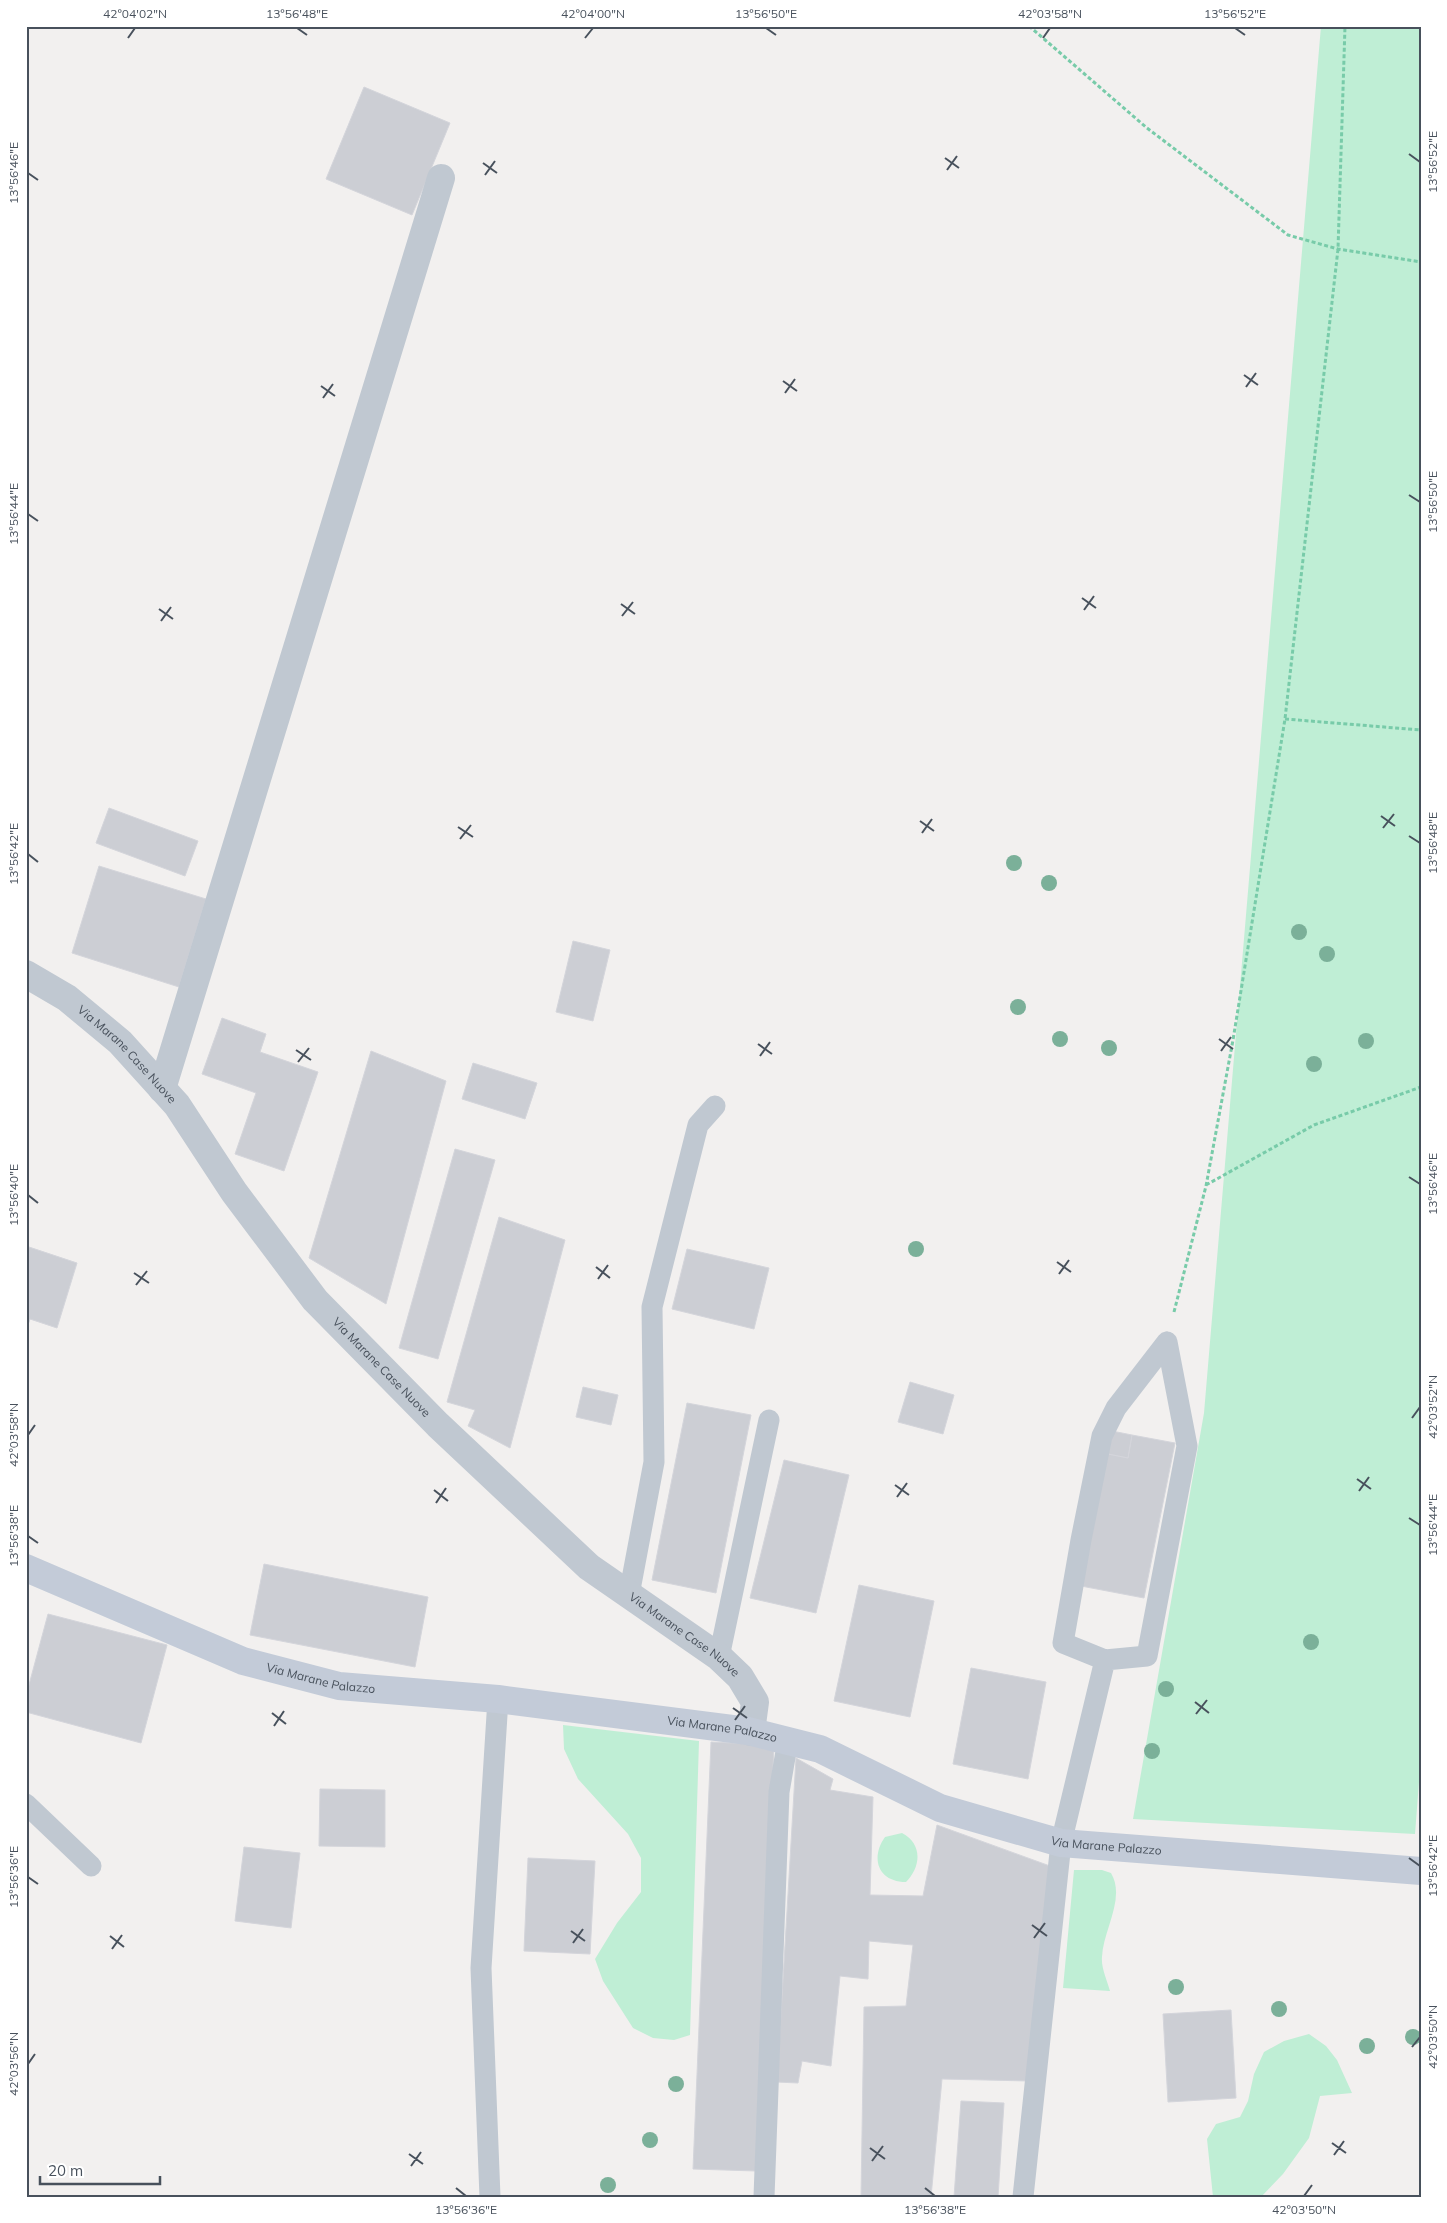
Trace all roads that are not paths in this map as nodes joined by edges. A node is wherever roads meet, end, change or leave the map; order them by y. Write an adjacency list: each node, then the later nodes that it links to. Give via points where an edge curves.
1 (441, 178): 3 (street)
2 (26, 974): 3 (street, Via Marane Case Nuove, via 67,998 120,1042)
3 (162, 1088): 7 (street, Via Marane Case Nuove, via 315,1300 438,1425 589,1567)
4 (715, 1106): 7 (lane, via 698,1125 652,1307 654,1462)
5 (769, 1420): 8 (lane)
6 (26, 1568): 10 (main road, Via Marane Palazzo, via 243,1662 339,1686)
7 (629, 1595): 8 (street, Via Marane Case Nuove)
8 (719, 1657): 11 (street, Via Marane Case Nuove, via 740,1677 755,1702)
9 (1105, 1660): 9 (lane, via 1063,1643 1081,1540 1102,1436 1116,1408 1167,1342 1187,1446 1149,1646 1147,1656); 14 (lane)
10 (498, 1699): 11 (main road, Via Marane Palazzo); 17 (lane, via 481,1968)
11 (751, 1732): 12 (main road, Via Marane Palazzo)
12 (788, 1740): 14 (main road, Via Marane Palazzo, via 820,1749 940,1808); 18 (lane, via 779,1792)
13 (26, 1804): 15 (lane)
14 (1061, 1843): 16 (main road, Via Marane Palazzo); 19 (lane)
15 (91, 1866)
16 (1421, 1871)
17 (490, 2197)
18 (764, 2197)
19 (1023, 2197)

